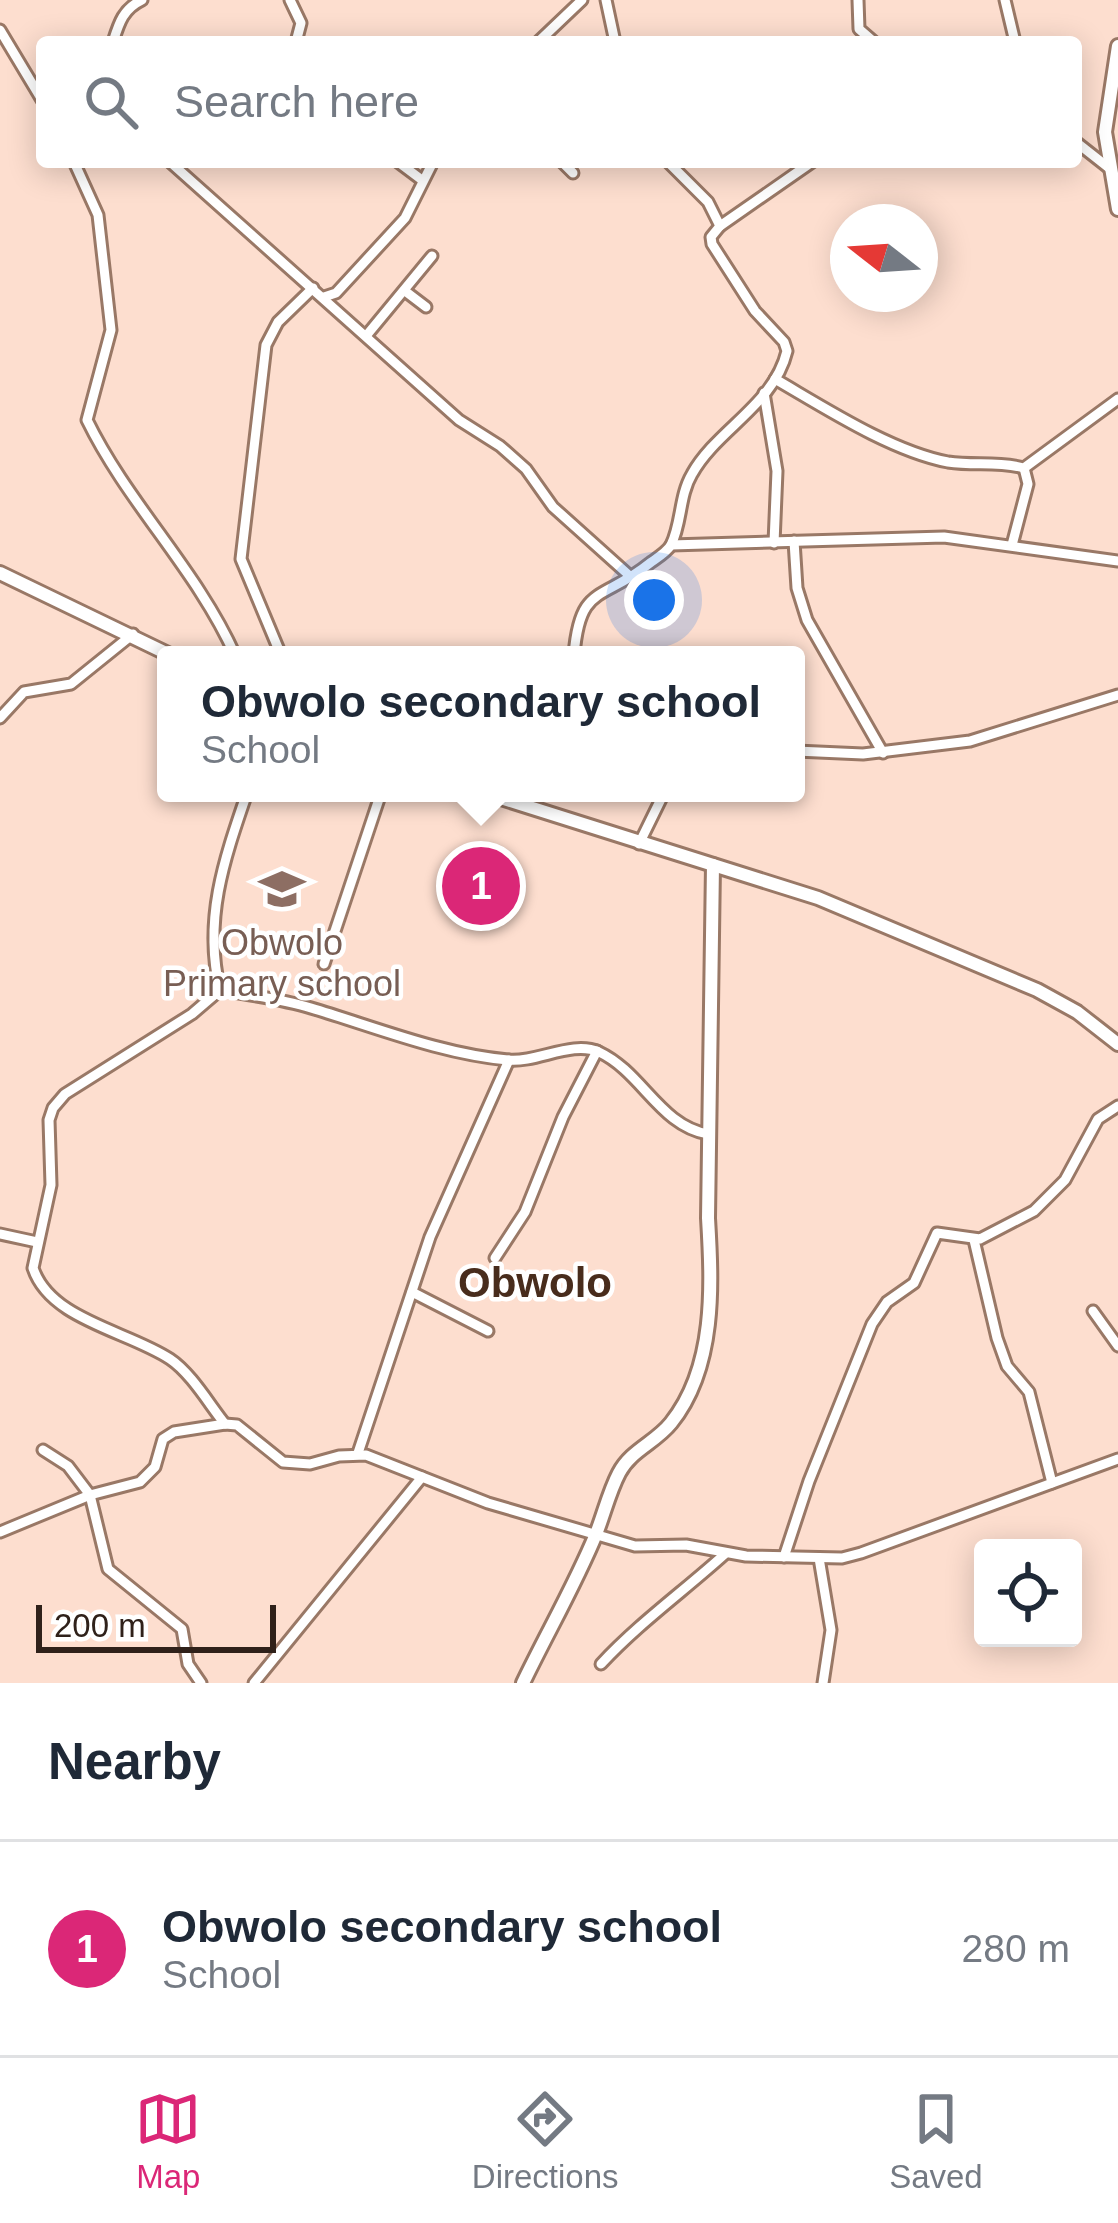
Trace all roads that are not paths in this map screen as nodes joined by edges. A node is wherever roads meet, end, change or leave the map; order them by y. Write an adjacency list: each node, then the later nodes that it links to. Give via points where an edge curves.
1 (142, 0): 8 (street, via 131,4)
2 (290, 0): 9 (street, via 301,23)
3 (582, 0): 10 (street)
4 (606, 0): 11 (street)
5 (858, 0): 12 (street, via 859,29)
6 (1004, 0): 13 (street)
7 (0, 30): 15 (street)
8 (115, 36)
9 (298, 36)
10 (544, 36)
11 (614, 36)
12 (867, 36)
13 (1013, 36)
14 (1118, 46): 24 (street)
15 (36, 90)
16 (1082, 147): 24 (street)
17 (77, 168): 47 (street, via 98,215 110,330 87,420)
18 (177, 168): 30 (street)
19 (406, 168): 26 (street)
20 (429, 168): 26 (street)
21 (567, 168): 25 (street)
22 (674, 168): 28 (street, via 717,212)
23 (803, 168): 28 (street)
24 (1108, 168): 27 (street)
25 (572, 173)
26 (422, 180): 32 (street, via 405,218)
27 (1118, 209)
28 (720, 226): 35 (street, via 712,244 784,342)
29 (432, 256): 31 (street)
30 (314, 288): 32 (street); 48 (street, via 266,345 242,547)
31 (405, 291): 33 (street); 34 (street)
32 (324, 297): 34 (street)
33 (426, 307)
34 (366, 336): 45 (street, via 500,446)
35 (775, 379): 36 (street); 38 (street, via 948,462)
36 (764, 393): 40 (street, via 777,471); 41 (street, via 692,472)
37 (1118, 399): 38 (street)
38 (1024, 468): 42 (street, via 1028,484)
39 (794, 541): 40 (street); 42 (street, via 944,537); 54 (street, via 807,620)
40 (774, 544): 41 (street)
41 (670, 545): 45 (street)
42 (1012, 545): 43 (street)
43 (1118, 561)
44 (0, 573): 46 (street)
45 (631, 577): 49 (street, via 580,612)
46 (133, 634): 50 (street); 52 (street, via 71,684 24,692)
47 (231, 646)
48 (276, 646)
49 (575, 646)
50 (157, 648)
51 (1118, 695): 54 (street, via 970,741)
52 (0, 718)
53 (805, 751): 54 (street)
54 (883, 753)
55 (244, 802): 62 (street, via 212,916)
56 (378, 802): 61 (street)
57 (512, 802): 59 (street)
58 (660, 802): 59 (street)
59 (639, 844): 60 (street)
60 (713, 865): 63 (street, via 958,955 1057,1001); 67 (street)
61 (323, 964)
62 (220, 990): 65 (street); 70 (street, via 53,1108 51,1185)
63 (1118, 1044)
64 (597, 1051): 65 (street); 67 (street, via 684,1128); 71 (street, via 525,1212)
65 (508, 1060): 72 (street)
66 (1118, 1106): 69 (street, via 1098,1119 1049,1199)
67 (708, 1134): 84 (street, via 712,1277 700,1361 674,1420 619,1472)
68 (0, 1234): 70 (street)
69 (974, 1240): 81 (street, via 997,1338 1007,1366 1026,1385); 86 (street, via 937,1233 914,1283 879,1310)
70 (37, 1242): 76 (street, via 33,1268 53,1299 170,1359)
71 (495, 1258)
72 (412, 1292): 74 (street); 78 (street)
73 (1093, 1311): 75 (street)
74 (488, 1331)
75 (1118, 1346)
76 (225, 1424): 78 (street, via 283,1462); 82 (street, via 174,1432 163,1439 150,1475)
77 (43, 1450): 82 (street)
78 (358, 1453): 80 (street)
79 (1118, 1459): 81 (street)
80 (422, 1477): 84 (street); 90 (street)
81 (1052, 1483): 87 (street, via 861,1553)
82 (90, 1495): 83 (street); 89 (street, via 108,1569 182,1629)
83 (0, 1532)
84 (595, 1537): 85 (street); 91 (street)
85 (726, 1552): 86 (street); 88 (street)
86 (784, 1557): 87 (street)
87 (819, 1558): 92 (street, via 831,1630)
88 (601, 1664)
89 (200, 1683)
90 (254, 1683)
91 (523, 1683)
92 (823, 1683)

